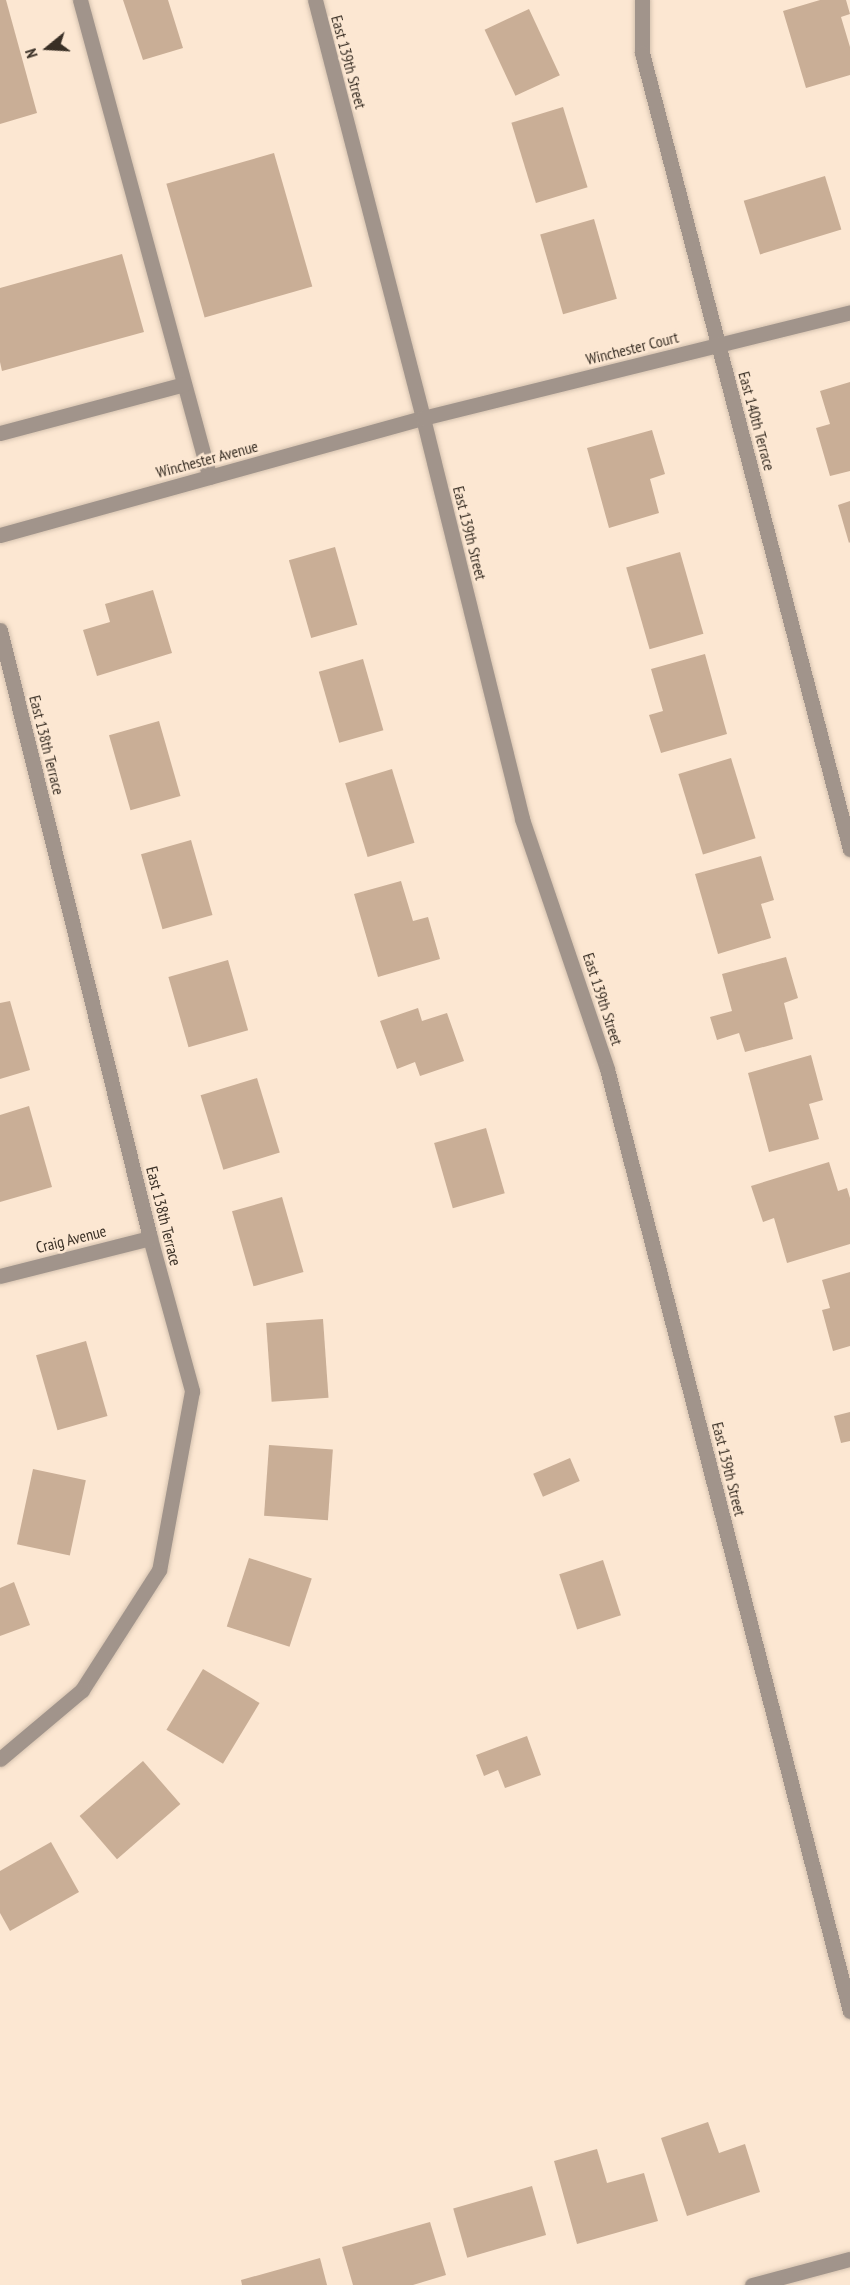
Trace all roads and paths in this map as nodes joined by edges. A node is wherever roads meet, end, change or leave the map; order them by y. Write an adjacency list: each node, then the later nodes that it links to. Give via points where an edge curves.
1 (80, 0): 6 (street)
2 (315, 0): 7 (street, East 139th Street)
3 (642, 0): 5 (street, East 140th Terrace, via 642,53)
4 (850, 312): 5 (street, Winchester Court)
5 (718, 345): 7 (street, Winchester Court); 12 (street, East 140th Terrace)
6 (184, 384): 8 (street); 9 (street)
7 (423, 418): 9 (street, Winchester Avenue); 16 (street, East 139th Street, via 522,819 607,1069)
8 (0, 434)
9 (210, 477): 10 (street, Winchester Avenue)
10 (0, 534)
11 (0, 630): 13 (street, East 138th Terrace)
12 (850, 849)
13 (150, 1238): 14 (street, Craig Avenue); 15 (street, East 138th Terrace, via 192,1391 159,1570 82,1690)
14 (0, 1276)
15 (0, 1759)
16 (850, 2012)
17 (850, 2259): 18 (street)
18 (752, 2285)

